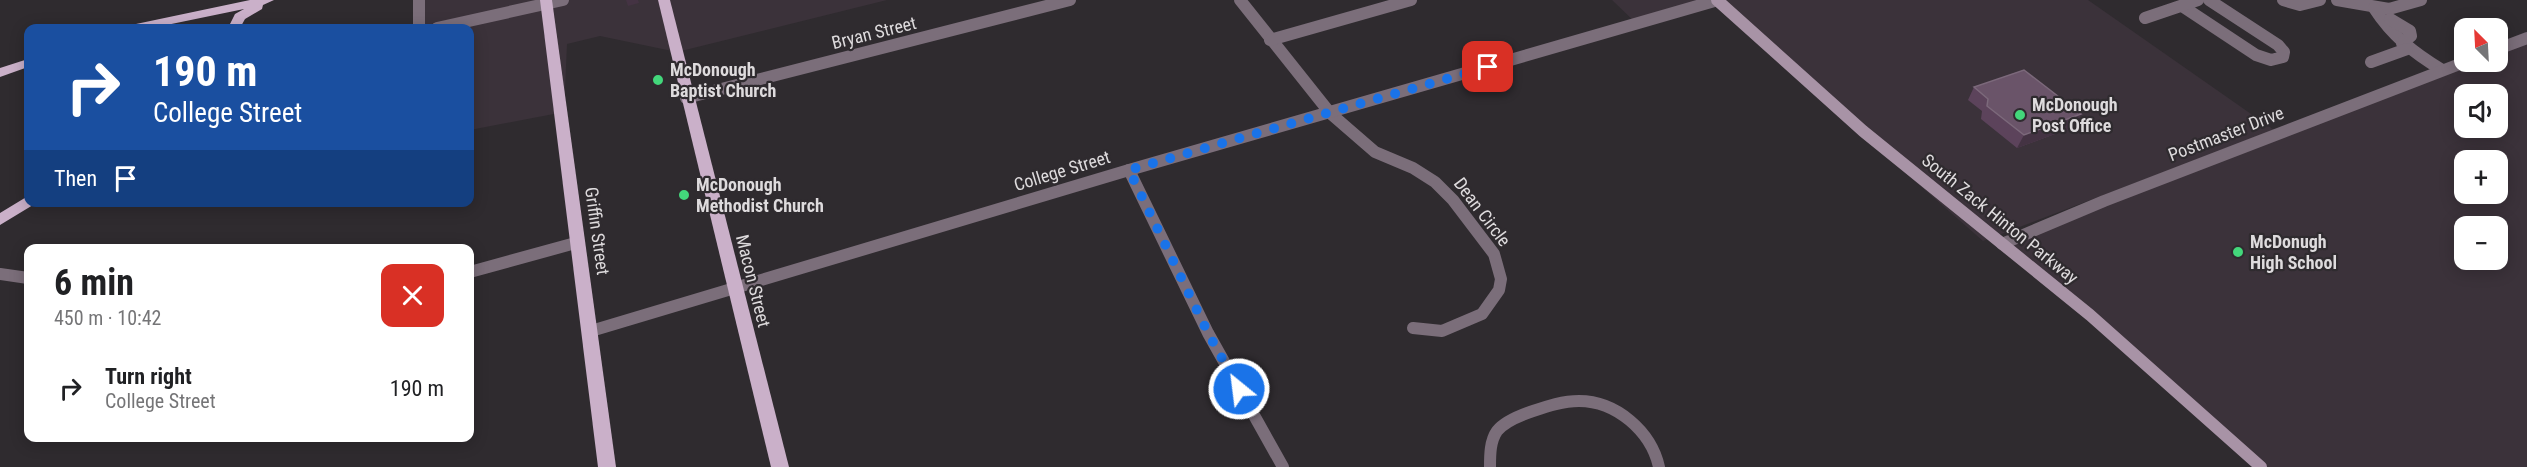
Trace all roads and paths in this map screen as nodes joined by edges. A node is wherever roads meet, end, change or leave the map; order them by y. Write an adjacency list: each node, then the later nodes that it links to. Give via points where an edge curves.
1 (270, 0): 19 (main road); 23 (main road, via 246,12)
2 (419, 0): 24 (street)
3 (563, 0): 15 (street)
4 (664, 0): 35 (main road, Macon Street)
5 (1070, 0): 16 (street, Bryan Street)
6 (1240, 0): 27 (street, Dean Circle)
7 (1411, 0): 27 (street)
8 (1718, 0): 36 (street, College Street); 41 (main road, South Zack Hinton Parkway, via 1863,131)
9 (2198, 0): 17 (street)
10 (2209, 0): 17 (street, via 2278,45 2283,57 2271,60 2256,56)
11 (2283, 0): 12 (street, via 2300,5)
12 (2320, 0)
13 (2337, 0): 18 (street)
14 (2421, 0): 18 (street, via 2402,7)
15 (547, 2): 25 (street); 40 (main road, Griffin Street)
16 (1034, 4): 35 (street, Bryan Street)
17 (2182, 6): 20 (street)
18 (2379, 8): 29 (street, via 2389,32); 29 (street, via 2410,31)
19 (189, 17): 21 (main road); 22 (main road, via 223,16)
20 (2145, 18)
21 (155, 24)
22 (233, 24)
23 (236, 24)
24 (419, 24)
25 (454, 24)
26 (2527, 38): 28 (street)
27 (1270, 40): 36 (street, Dean Circle)
28 (2508, 45)
29 (2404, 46): 30 (street); 33 (street)
30 (2371, 62)
31 (24, 64): 34 (main road)
32 (2454, 66): 33 (street, Postmaster Drive)
33 (2442, 70): 41 (street, Postmaster Drive)
34 (0, 73)
35 (686, 98): 45 (main road, Macon Street)
36 (1330, 113): 37 (street, College Street); 46 (street, Dean Circle, via 1375,152 1427,176 1445,190 1499,266 1499,290 1482,314 1442,331)
37 (1129, 170): 45 (street, College Street); 50 (street, via 1208,333)
38 (24, 204): 39 (main road)
39 (0, 220)
40 (579, 242): 42 (street); 47 (main road, Griffin Street)
41 (2002, 244): 53 (main road, South Zack Hinton Parkway, via 2090,315)
42 (474, 271)
43 (0, 274): 44 (street)
44 (24, 277)
45 (735, 288): 47 (street, College Street); 49 (main road, Macon Street)
46 (1413, 328)
47 (591, 331): 48 (main road, Griffin Street)
48 (608, 467)
49 (780, 467)
50 (1283, 467)
51 (1490, 467): 52 (street, via 1489,451 1499,429 1530,411 1588,402 1632,423 1647,437)
52 (1659, 467)
53 (2261, 467)

